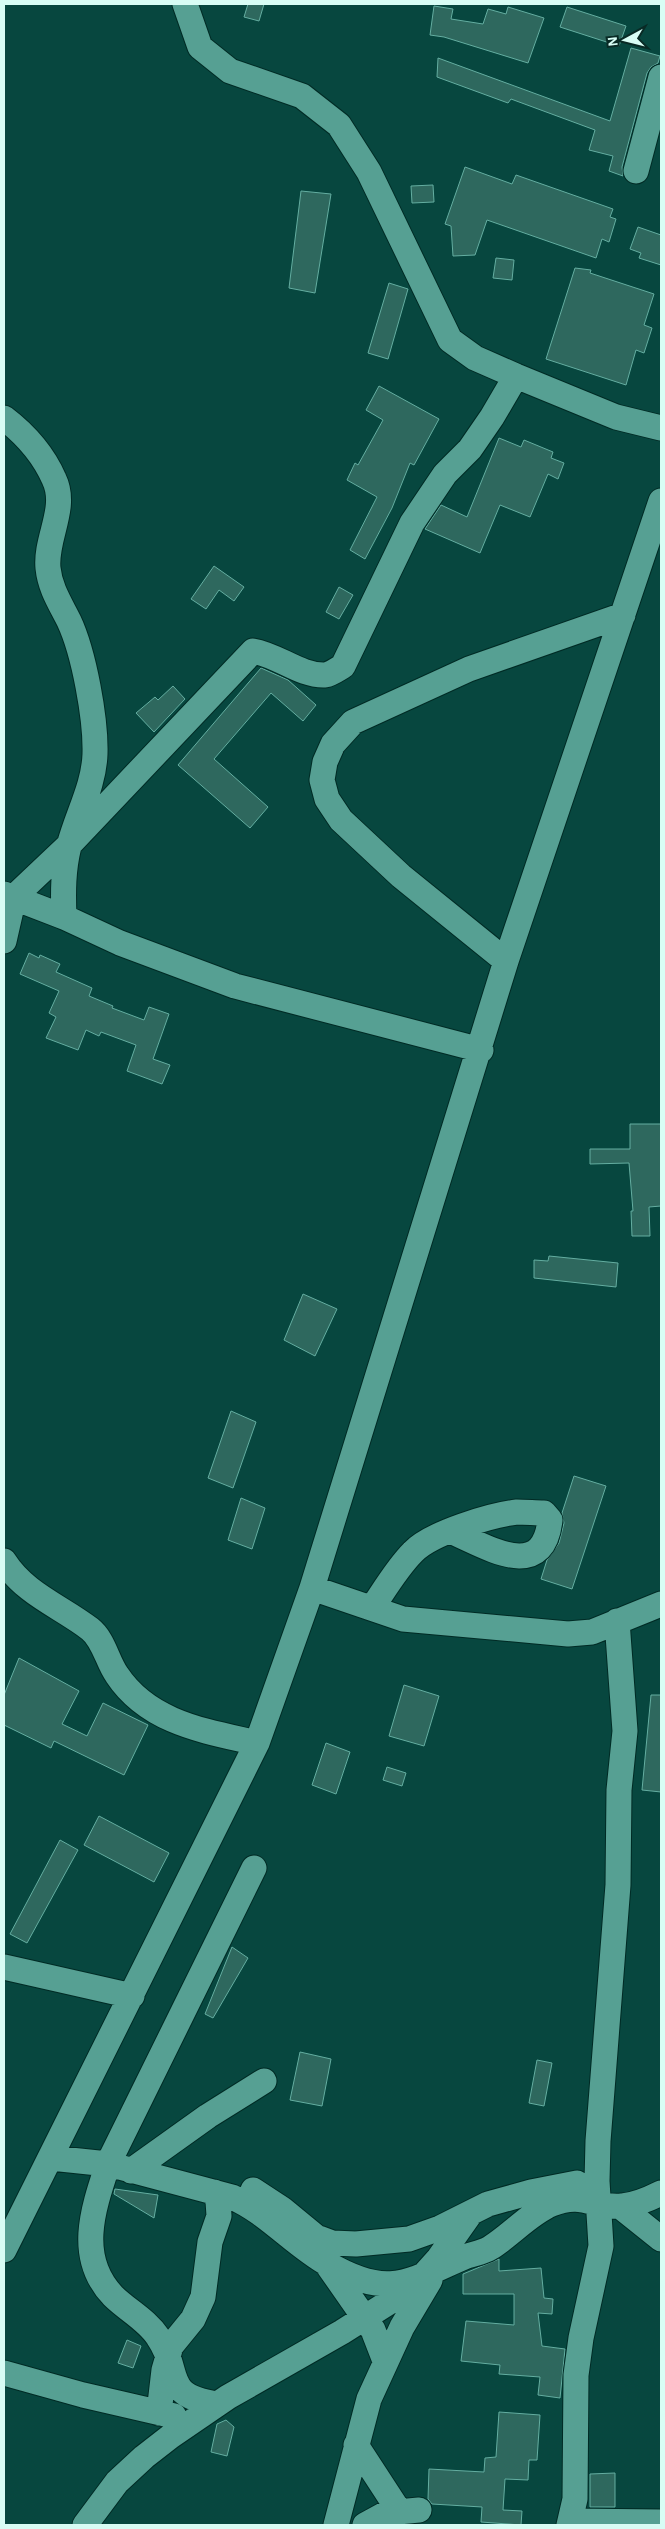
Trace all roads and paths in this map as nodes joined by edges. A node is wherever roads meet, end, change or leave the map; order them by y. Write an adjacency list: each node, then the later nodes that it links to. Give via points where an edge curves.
1 (185, 4): 4 (street, via 200,47 230,71 302,96 339,124 369,172 450,340 475,358)
2 (661, 77): 3 (street)
3 (636, 171)
4 (516, 376): 6 (street, via 616,416); 9 (street, via 470,449 445,474 412,523 343,666 327,675 309,673 253,651)
5 (4, 418): 9 (street, via 23,433 55,480 59,499 48,544 48,567 52,586 79,652 94,729 95,756 89,789)
6 (661, 428)
7 (661, 501): 8 (street)
8 (623, 615): 13 (street); 13 (street, via 469,669 353,722 333,744 325,762 322,780 326,799 341,820 401,876)
9 (70, 844): 10 (street); 11 (street, via 62,879)
10 (9, 895): 11 (street); 12 (street)
11 (64, 917): 14 (street, via 120,943 234,986)
12 (4, 941)
13 (506, 961): 14 (street)
14 (481, 1050): 17 (street)
15 (450, 1531): 19 (street, via 435,1536 414,1551)
16 (4, 1561): 21 (street, via 24,1586 91,1630 134,1697 178,1724)
17 (312, 1588): 19 (street); 21 (street)
18 (661, 1604): 20 (street)
19 (372, 1608): 20 (street, via 403,1619 568,1634 592,1632)
20 (617, 1622): 31 (street, via 624,1731 619,1790 618,1885 602,2080)
21 (257, 1743): 24 (street)
22 (254, 1868): 27 (street)
23 (4, 1966): 24 (street)
24 (132, 1996): 26 (street)
25 (264, 2081): 28 (street, via 208,2116)
26 (51, 2158): 27 (street); 34 (street)
27 (108, 2164): 28 (street); 38 (street, via 98,2194 90,2242 94,2270 113,2296 157,2335)
28 (139, 2173): 29 (street); 32 (street, via 205,2175 232,2181 259,2192 310,2233 332,2243 409,2239)
29 (214, 2192): 35 (street, via 250,2205); 38 (street, via 219,2216 210,2242 204,2297 193,2319 171,2346)
30 (661, 2193): 31 (street, via 643,2202)
31 (605, 2197): 32 (street, via 563,2185 488,2204); 33 (street); 36 (street, via 566,2199 550,2205 489,2249); 46 (street, via 600,2258 581,2338 576,2375 575,2499)
32 (470, 2214): 36 (street)
33 (661, 2239)
34 (4, 2250)
35 (326, 2263): 36 (street, via 373,2284 397,2284); 37 (street)
36 (430, 2274): 37 (street); 39 (street)
37 (366, 2318): 39 (street); 41 (street)
38 (168, 2357): 41 (street, via 180,2391 199,2401); 42 (street)
39 (385, 2361): 44 (street, via 369,2399)
40 (4, 2373): 42 (street)
41 (217, 2404): 43 (street)
42 (159, 2413): 43 (street)
43 (194, 2420): 47 (street, via 123,2476)
44 (356, 2445): 48 (street); 49 (street, via 409,2510 374,2519)
45 (661, 2522): 46 (street)
46 (570, 2523)
47 (85, 2525)
48 (336, 2525)
49 (365, 2525)

